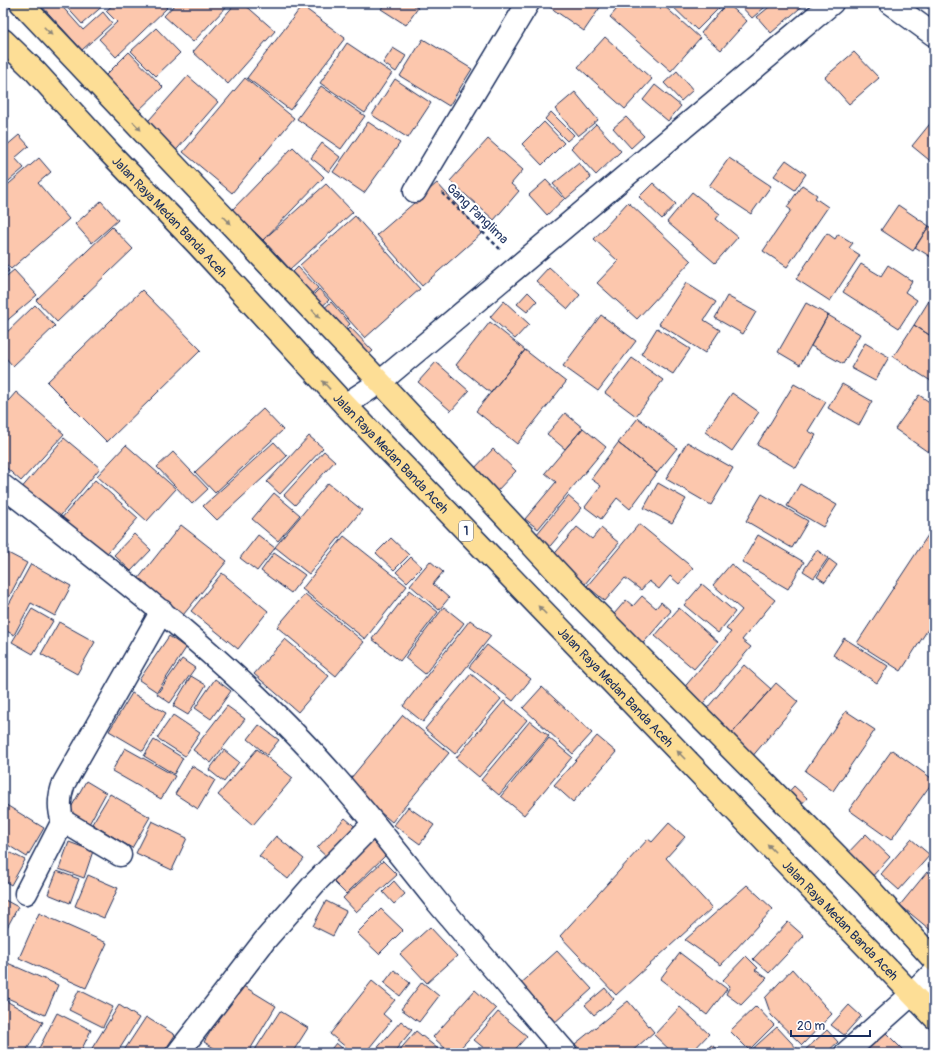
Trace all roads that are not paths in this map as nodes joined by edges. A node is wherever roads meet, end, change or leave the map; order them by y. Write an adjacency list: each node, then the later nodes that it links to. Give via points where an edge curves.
1 (21, 3): 8 (highway, one-way to 8)
2 (528, 3): 7 (street)
3 (832, 3): 8 (street)
4 (890, 3): 5 (street)
5 (934, 35)
6 (3, 40): 9 (highway, Jalan Raya Medan Banda Aceh / 1, one-way to 6, via 198,244)
7 (420, 183)
8 (380, 382): 9 (street); 16 (highway, via 571,587 867,886)
9 (345, 405): 18 (highway, Jalan Raya Medan Banda Aceh / 1, one-way to 9)
10 (3, 486): 11 (street)
11 (162, 611): 12 (street, via 64,783 59,806); 13 (street, via 300,738)
12 (63, 821): 14 (street); 15 (street)
13 (373, 824): 20 (street, via 315,883 265,940); 21 (street)
14 (120, 856)
15 (26, 893)
16 (934, 960)
17 (934, 972): 18 (street)
18 (912, 994): 19 (highway, Jalan Raya Medan Banda Aceh / 1); 22 (street)
19 (934, 1017)
20 (178, 1053)
21 (566, 1053)
22 (846, 1053)

